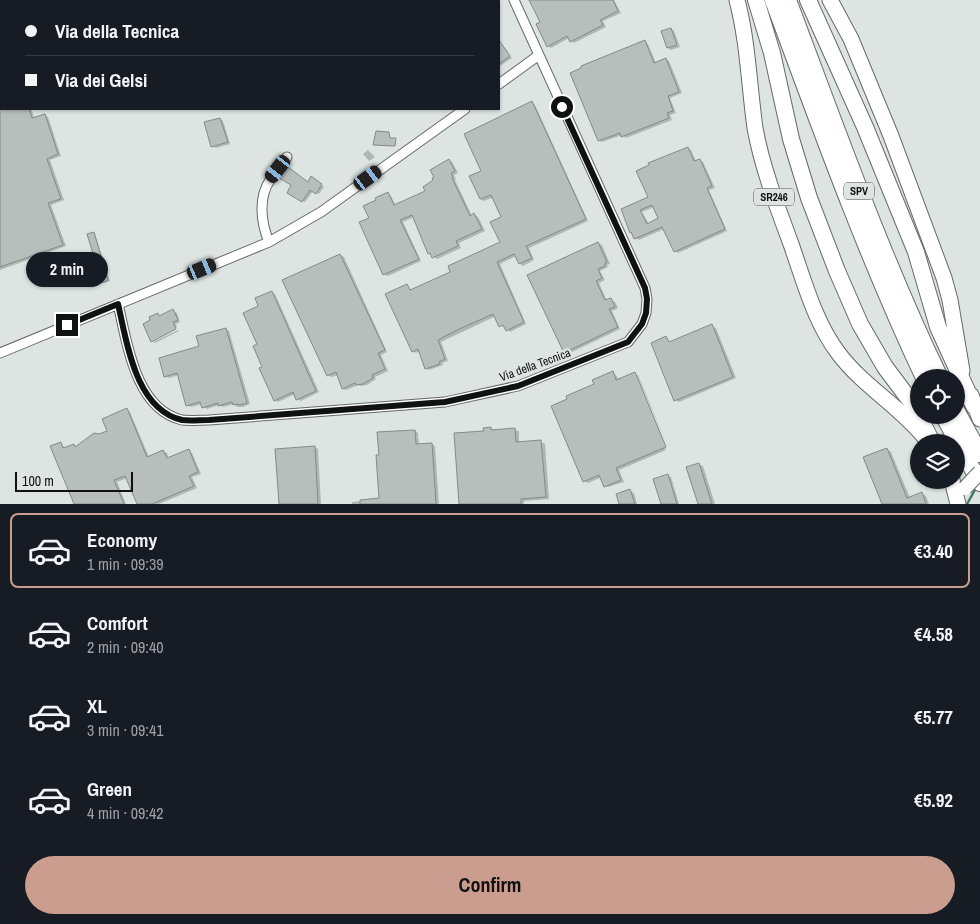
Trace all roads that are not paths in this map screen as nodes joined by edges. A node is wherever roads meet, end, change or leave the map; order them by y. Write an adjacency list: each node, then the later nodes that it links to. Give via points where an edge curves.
1 (514, 0): 11 (street, Via della Tecnica)
2 (727, 0): 12 (highway)
3 (737, 0): 12 (highway, SR246)
4 (756, 0): 25 (highway, via 772,53 791,139 837,271 860,324 885,367 912,403)
5 (773, 0): 19 (highway, SPV, via 865,244)
6 (788, 0): 20 (highway, SPV, via 873,225)
7 (808, 0): 21 (highway, via 865,127 916,252 938,328)
8 (830, 0): 10 (highway)
9 (836, 0): 10 (highway)
10 (850, 39): 21 (highway, via 891,136 944,278 962,369)
11 (539, 55): 13 (street); 17 (street, Via della Tecnica, via 645,288 646,313 628,342 518,386 445,402 182,420 157,406 147,395 132,360)
12 (750, 78): 24 (highway, SR246, via 756,130 771,187 826,334 856,373 911,420)
13 (500, 83)
14 (463, 110): 16 (street, via 320,212)
15 (287, 157): 16 (street, via 264,193 263,226)
16 (269, 242): 17 (street)
17 (118, 304): 18 (street)
18 (0, 353)
19 (920, 369)
20 (936, 369)
21 (977, 412)
22 (947, 424): 28 (highway)
23 (964, 424): 26 (highway)
24 (922, 434)
25 (928, 434)
26 (980, 454)
27 (980, 472): 28 (main road, bridge)
28 (973, 486)
29 (954, 489): 30 (highway)
30 (958, 504)

